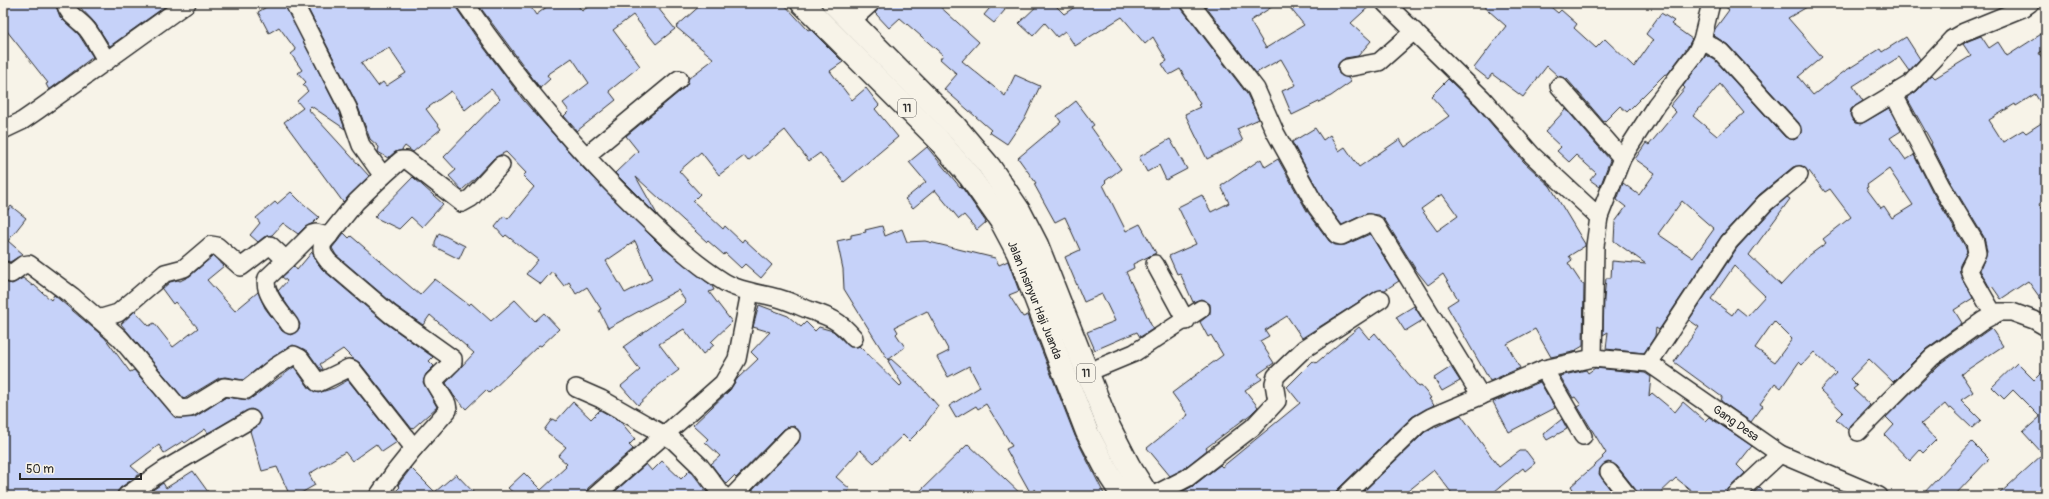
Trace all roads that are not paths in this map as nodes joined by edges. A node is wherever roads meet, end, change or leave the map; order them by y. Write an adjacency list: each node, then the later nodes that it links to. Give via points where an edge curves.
1 (65, 3): 15 (street, via 70,14 86,28)
2 (294, 3): 27 (street, via 348,108 361,145)
3 (465, 3): 23 (street, via 503,56)
4 (802, 3): 28 (highway, Jalan Insinyur Haji Juanda / 11, via 937,138)
5 (833, 3): 12 (highway, Jalan Insinyur Haji Juanda / 11)
6 (871, 3): 12 (street)
7 (1190, 3): 49 (street, via 1256,89 1275,132 1316,206 1336,235 1342,236 1369,223 1376,226)
8 (1385, 3): 13 (street)
9 (1712, 3): 14 (street)
10 (2030, 3): 19 (street, via 1952,39 1910,84)
11 (180, 5): 15 (street)
12 (851, 21): 28 (highway, Jalan Insinyur Haji Juanda / 11, via 955,126 989,166)
13 (1414, 31): 16 (street, via 1379,62); 29 (street, via 1483,99 1532,155)
14 (1702, 40): 22 (street, via 1721,52); 24 (street, via 1696,53 1656,105)
15 (107, 61): 21 (street, via 22,122)
16 (1347, 68)
17 (679, 79): 23 (street)
18 (1559, 86): 24 (street)
19 (1894, 95): 20 (street); 38 (street, via 1941,186 1975,242 1977,253 1969,269)
20 (1860, 114)
21 (3, 130)
22 (1792, 130)
23 (586, 156): 35 (street, via 663,234 698,265 722,282)
24 (1622, 158): 29 (street)
25 (501, 165): 27 (street, via 471,198 462,203 407,160 401,160)
26 (1799, 175): 45 (street, via 1765,204 1729,242)
27 (383, 176): 30 (street, via 356,202)
28 (1011, 217): 31 (highway, Jalan Insinyur Haji Juanda / 11)
29 (1599, 217): 44 (street, via 1595,246)
30 (329, 236): 32 (street, via 312,234); 55 (street, via 321,248 324,257 390,314 454,359 433,383 447,404 448,410)
31 (1028, 249): 47 (highway, Jalan Insinyur Haji Juanda / 11); 63 (highway, Jalan Insinyur Haji Juanda / 11, via 1087,432)
32 (286, 260): 39 (street, via 272,246 267,246 240,267 213,244 184,268 165,273 118,313); 41 (street, via 266,282 269,293)
33 (1155, 264): 40 (street)
34 (3, 270): 39 (street, via 11,274 23,264 29,264)
35 (746, 291): 43 (street, via 794,303 826,315 844,325); 52 (street, via 737,359 723,383)
36 (1381, 299): 65 (street, via 1304,349 1276,376 1274,383 1277,401 1253,427 1187,478)
37 (1201, 309): 40 (street)
38 (1994, 315): 42 (street, via 1999,312 2012,312); 51 (street, via 1932,357)
39 (98, 319): 55 (street, via 134,354 180,410 190,408 224,387 246,390 285,360 298,356 318,383 349,368 352,369)
40 (1186, 321): 47 (street, via 1134,353)
41 (290, 325)
42 (2046, 327)
43 (854, 338)
44 (1593, 358): 45 (street, Gang Desa); 46 (street, Gang Desa)
45 (1649, 363): 56 (street, Gang Desa)
46 (1544, 369): 49 (street, Gang Desa); 54 (street)
47 (1086, 373): 64 (highway, Jalan Insinyur Haji Juanda / 11, via 1108,425)
48 (576, 388): 52 (street)
49 (1481, 396): 66 (street, Gang Desa, via 1418,424)
50 (251, 419): 58 (street, via 164,470)
51 (1858, 432)
52 (663, 434): 60 (street); 61 (street, via 673,440 700,466)
53 (791, 436): 62 (street)
54 (1583, 436)
55 (414, 448): 59 (street)
56 (1780, 454): 68 (street); 69 (street, Gang Desa)
57 (1609, 472): 67 (street)
58 (126, 496)
59 (378, 496)
60 (595, 496)
61 (723, 496)
62 (733, 496)
63 (1123, 496)
64 (1148, 496)
65 (1152, 496)
66 (1345, 496)
67 (1628, 496)
68 (1735, 496)
69 (1879, 496)

